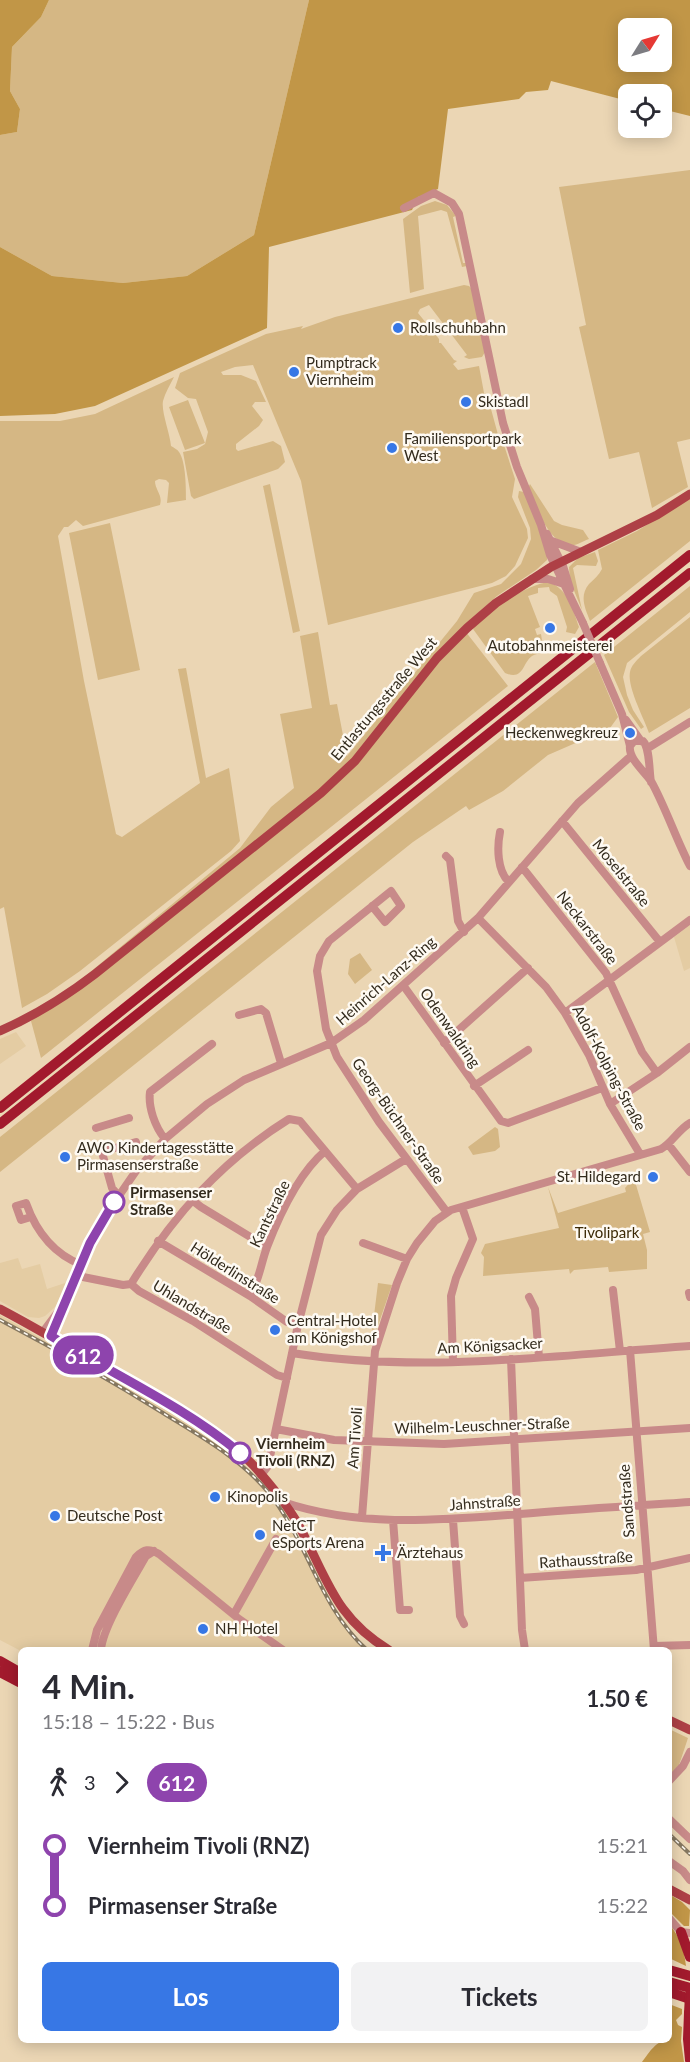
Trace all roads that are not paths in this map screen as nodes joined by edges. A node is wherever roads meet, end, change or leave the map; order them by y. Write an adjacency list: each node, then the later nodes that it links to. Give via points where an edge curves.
1 (404, 208): 3 (street, via 434,193 452,203 459,214 503,423)
2 (690, 494): 5 (main road, Entlastungsstraße West)
3 (541, 525): 4 (street); 7 (street)
4 (552, 541): 5 (street); 7 (street)
5 (580, 552): 7 (main road, Entlastungsstraße West)
6 (690, 555): 42 (highway)
7 (558, 563): 9 (main road, Entlastungsstraße West); 10 (street); 11 (street)
8 (690, 573): 51 (highway)
9 (530, 579): 10 (street); 35 (main road, Entlastungsstraße West, via 496,603 437,658 355,761 321,793 71,993)
10 (564, 584): 11 (street)
11 (573, 600): 12 (street, bridge)
12 (622, 714): 14 (street); 15 (street)
13 (690, 722): 16 (street)
14 (641, 741): 15 (street); 16 (street)
15 (630, 746): 17 (street)
16 (648, 751): 17 (street, via 642,759); 18 (street)
17 (633, 758): 18 (street); 19 (street, Heinrich-Lanz-Ring)
18 (651, 782): 22 (street)
19 (562, 821): 23 (street, Heinrich-Lanz-Ring); 29 (street, Moselstraße)
20 (501, 832): 24 (street, via 498,844 502,872)
21 (446, 856): 28 (street, via 450,860 458,921)
22 (690, 866)
23 (522, 867): 24 (street, Heinrich-Lanz-Ring); 31 (street, Neckarstraße)
24 (509, 882): 26 (street, Heinrich-Lanz-Ring)
25 (372, 906): 36 (street, Georg-Büchner-Straße, via 329,941 320,956 317,971)
26 (478, 918): 28 (street, Heinrich-Lanz-Ring); 30 (street, Adolf-Kolping-Straße)
27 (690, 920): 29 (street)
28 (464, 932): 32 (street, Heinrich-Lanz-Ring)
29 (660, 942): 31 (street)
30 (528, 968): 33 (street, Adolf-Kolping-Straße); 37 (street)
31 (609, 980): 33 (street); 43 (street, Neckarstraße, via 642,1052)
32 (403, 985): 36 (street, Heinrich-Lanz-Ring, via 357,1026); 37 (street, Odenwaldring)
33 (565, 1013): 45 (street, Adolf-Kolping-Straße)
34 (239, 1015): 41 (street, via 261,1009 266,1013)
35 (0, 1031)
36 (331, 1043): 41 (street, Heinrich-Lanz-Ring); 58 (street, Georg-Büchner-Straße)
37 (444, 1043): 44 (street, Odenwaldring)
38 (212, 1044): 53 (street, via 150,1092 157,1128)
39 (690, 1047): 43 (street)
40 (528, 1050): 44 (street, Odenwaldring)
41 (281, 1063): 53 (street, Heinrich-Lanz-Ring, via 225,1091)
42 (44, 1073): 46 (highway); 48 (highway)
43 (657, 1073): 47 (street)
44 (474, 1086): 45 (street, Odenwaldring, via 501,1121 508,1123)
45 (602, 1088): 47 (street, Adolf-Kolping-Straße)
46 (0, 1100)
47 (610, 1104): 57 (street, Adolf-Kolping-Straße)
48 (0, 1108)
49 (129, 1118): 52 (street)
50 (690, 1123): 55 (street)
51 (0, 1124)
52 (96, 1128)
53 (165, 1139): 61 (street, Heinrich-Lanz-Ring)
54 (136, 1142): 61 (street, via 101,1150 112,1188)
55 (668, 1144): 57 (street); 59 (street)
56 (325, 1151): 60 (street); 62 (street, via 300,1120 289,1119 235,1157); 68 (street, Kantstraße, via 296,1188)
57 (640, 1154): 63 (street)
58 (406, 1160): 60 (street); 64 (street, Georg-Büchner-Straße)
59 (690, 1172)
60 (357, 1189): 77 (street, via 337,1210 321,1236)
61 (118, 1195): 70 (street, Heinrich-Lanz-Ring)
62 (192, 1200): 66 (street); 68 (street)
63 (462, 1207): 64 (street); 86 (street, via 473,1239 451,1296)
64 (446, 1212): 69 (street, Am Tivoli, via 428,1228)
65 (31, 1217): 70 (street, via 49,1243)
66 (158, 1241): 72 (street); 74 (street, Hölderlinstraße)
67 (363, 1243): 69 (street)
68 (267, 1247): 74 (street, Kantstraße)
69 (407, 1259): 85 (street, Am Tivoli)
70 (82, 1265): 71 (street, Heinrich-Lanz-Ring)
71 (78, 1276): 72 (street, Uhlandstraße); 78 (street, Heinrich-Lanz-Ring)
72 (131, 1284): 87 (street, Uhlandstraße, via 276,1376)
73 (613, 1290): 81 (street)
74 (250, 1296): 77 (street, Hölderlinstraße, via 287,1322)
75 (529, 1297): 83 (street, via 535,1309)
76 (0, 1309): 78 (main road)
77 (298, 1325): 82 (street)
78 (47, 1334): 93 (main road, via 202,1425)
79 (690, 1346): 80 (street, Am Königsacker)
80 (630, 1350): 81 (street, Am Königsacker); 90 (street, Sandstraße)
81 (620, 1351): 83 (street, Am Königsacker)
82 (292, 1353): 85 (street, Am Königsacker); 87 (street)
83 (539, 1357): 84 (street, Am Königsacker)
84 (511, 1359): 86 (street, Am Königsacker); 91 (street)
85 (374, 1362): 86 (street, Am Königsacker); 92 (street, Am Tivoli)
86 (453, 1362)
87 (287, 1378): 89 (street)
88 (690, 1428): 90 (street, Wilhelm-Leuschner-Straße)
89 (276, 1429): 92 (street, Wilhelm-Leuschner-Straße); 93 (street, via 268,1466)
90 (635, 1432): 91 (street, Wilhelm-Leuschner-Straße); 96 (street, Sandstraße)
91 (515, 1440): 92 (street, Wilhelm-Leuschner-Straße, via 444,1444); 97 (street)
92 (369, 1442): 98 (street, Am Tivoli)
93 (261, 1475): 94 (main road)
94 (284, 1502): 98 (street, Jahnstraße, via 322,1513); 114 (main road, via 340,1607 359,1629)
95 (690, 1502): 96 (street, Jahnstraße)
96 (641, 1505): 97 (street, Jahnstraße); 104 (street, Sandstraße)
97 (518, 1514): 100 (street, Jahnstraße); 105 (street)
98 (362, 1517): 99 (street, Jahnstraße)
99 (393, 1520): 100 (street, Jahnstraße); 106 (street, via 400,1610)
100 (453, 1520): 108 (street, via 460,1616)
101 (276, 1539): 107 (street)
102 (154, 1551): 107 (street); 111 (street, via 146,1550 136,1557 97,1630); 112 (street, via 146,1556 104,1635)
103 (690, 1558): 104 (street, Rathausstraße)
104 (646, 1569): 105 (street, Rathausstraße); 117 (street, Sandstraße)
105 (520, 1578): 109 (street)
106 (409, 1610)
107 (234, 1614): 113 (street)
108 (464, 1624)
109 (522, 1630): 115 (street); 116 (street)
110 (690, 1645): 118 (street)
111 (93, 1647)
112 (102, 1647)
113 (279, 1647)
114 (385, 1647)
115 (519, 1647)
116 (525, 1647)
117 (654, 1647)
118 (666, 1647)
119 (0, 1661): 120 (highway)
120 (18, 1670)
121 (0, 1672): 122 (highway)
122 (18, 1681)
123 (672, 1721): 124 (main road)
124 (690, 1730)
125 (689, 1757): 126 (street)
126 (672, 1777)
127 (672, 1822): 128 (street)
128 (690, 1839)
129 (672, 1863): 130 (street)
130 (690, 1880)
131 (672, 1890): 132 (main road)
132 (689, 1899)
133 (672, 1920): 134 (street)
134 (685, 1932): 135 (highway)
135 (690, 1957)
136 (672, 1971): 137 (highway)
137 (690, 1976)
138 (672, 1983): 139 (highway)
139 (690, 1988)
140 (672, 1993): 141 (highway)
141 (690, 1997): 142 (highway, bridge)
142 (689, 2013): 143 (highway)
143 (690, 2060)

